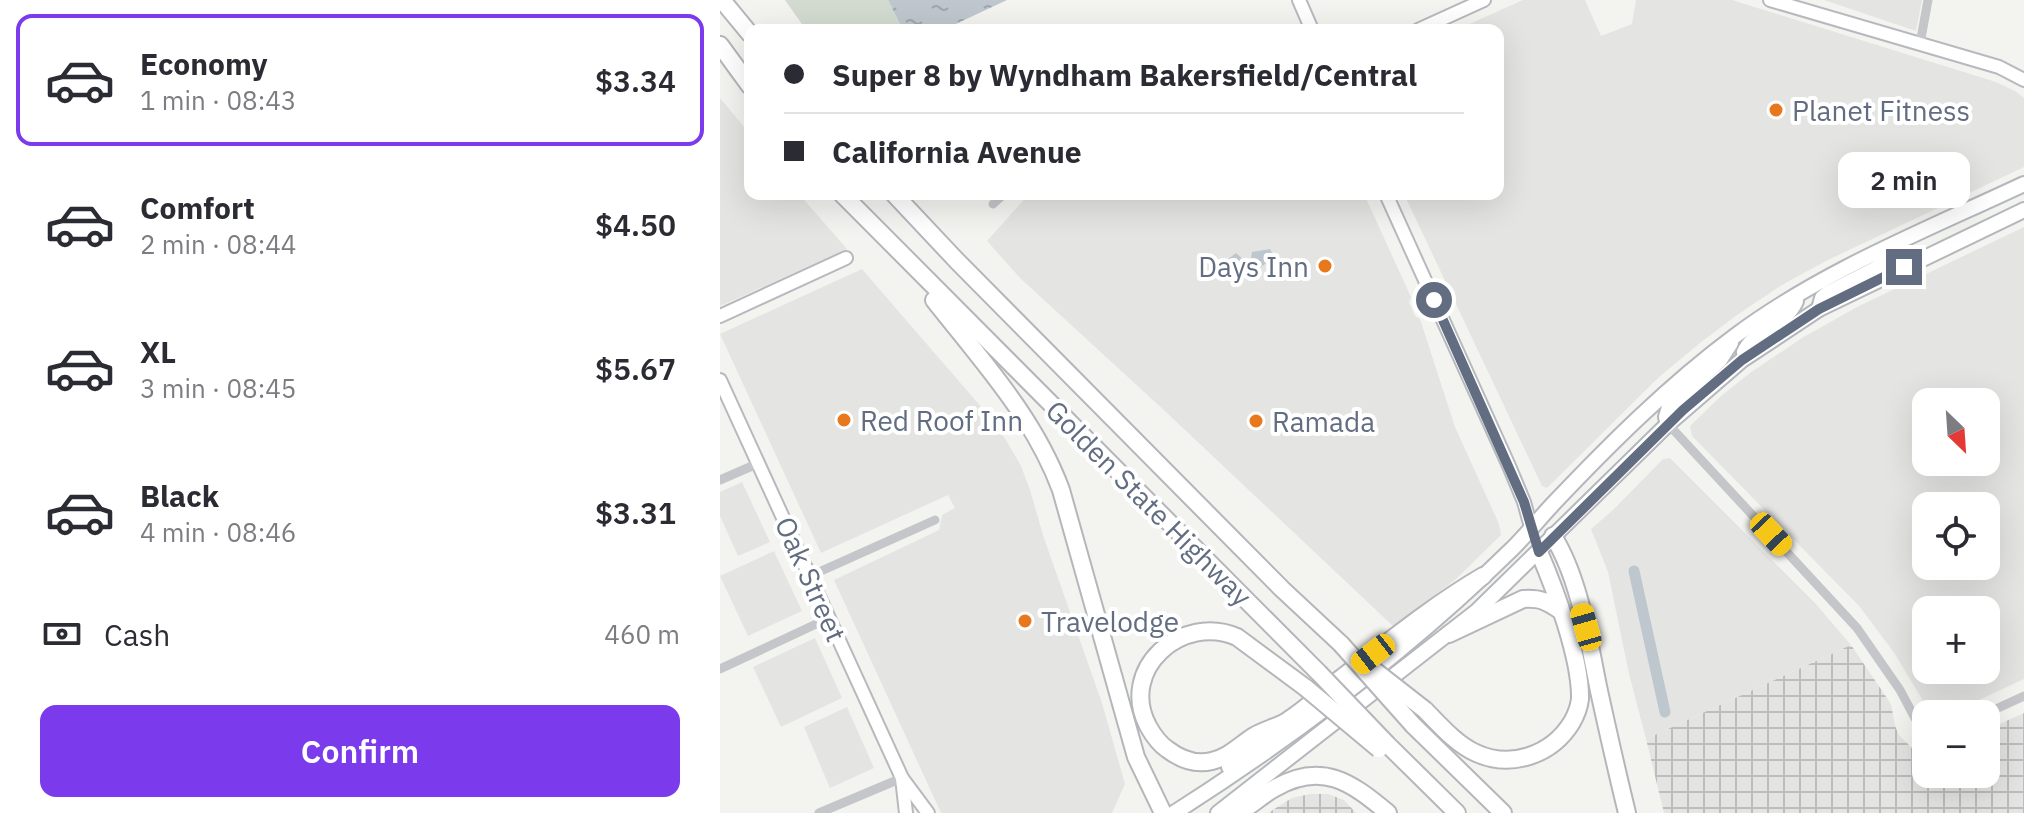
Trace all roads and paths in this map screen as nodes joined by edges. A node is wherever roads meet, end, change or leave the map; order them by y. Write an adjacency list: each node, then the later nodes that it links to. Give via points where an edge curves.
1 (722, 0): 8 (highway)
2 (1299, 0): 6 (street)
3 (1770, 0): 9 (street)
4 (1928, 0): 9 (street)
5 (1475, 2): 7 (street)
6 (1309, 24)
7 (1430, 24)
8 (744, 27)
9 (1920, 44): 12 (street, via 1999,67)
10 (720, 45): 11 (highway)
11 (744, 78)
12 (2024, 80)
13 (2024, 184): 21 (main road)
14 (848, 200): 20 (highway, Golden State Highway)
15 (900, 200): 41 (highway, Golden State Highway)
16 (997, 200): 18 (street)
17 (1389, 200): 33 (street)
18 (993, 204)
19 (2024, 210): 24 (main road)
20 (889, 242): 47 (highway, Golden State Highway, bridge, via 1319,673); 53 (highway, via 1042,446 1061,490 1136,757)
21 (1889, 248): 23 (main road); 24 (main road, via 1888,260 1828,293)
22 (846, 258): 25 (street)
23 (1794, 297): 26 (main road); 27 (main road, via 1792,310 1747,345)
24 (1819, 309): 27 (main road)
25 (720, 316)
26 (1735, 336): 29 (main road, via 1720,360 1669,407); 33 (main road, via 1656,402)
27 (1742, 360): 29 (main road)
28 (720, 380): 30 (street, Oak Street)
29 (1668, 424): 34 (main road); 45 (street, via 1857,628)
30 (759, 463): 31 (street); 36 (street, Oak Street)
31 (720, 480)
32 (935, 520): 36 (street)
33 (1531, 527): 34 (main road); 35 (main road); 37 (main road)
34 (1553, 536): 35 (main road); 60 (highway, via 1586,627)
35 (1539, 552): 38 (highway); 40 (main road)
36 (810, 576): 39 (street, Oak Street)
37 (1483, 576): 46 (highway, via 1416,620); 49 (main road, via 1370,675)
38 (1561, 611): 40 (highway, via 1546,601 1523,599); 41 (highway, bridge, via 1580,703 1567,730 1547,748 1521,759 1488,758 1462,745)
39 (829, 618): 42 (street); 48 (street, Oak Street)
40 (1449, 634): 55 (main road)
41 (1341, 644): 59 (highway, Golden State Highway, bridge, via 1413,725)
42 (720, 669)
43 (2024, 696): 44 (street)
44 (2000, 707)
45 (1912, 713)
46 (1286, 721): 47 (highway, bridge, via 1219,759 1190,761 1152,734 1141,711 1142,683 1154,658 1172,641 1196,631 1225,632); 49 (main road, via 1219,774)
47 (1383, 746): 58 (highway)
48 (902, 778): 50 (street); 51 (street, Oak Street); 52 (street, Oak Street)
49 (1201, 796): 54 (main road)
50 (819, 813)
51 (906, 813)
52 (928, 813)
53 (1163, 813)
54 (1174, 813)
55 (1218, 813)
56 (1238, 813): 57 (highway, via 1276,787 1323,775 1352,785)
57 (1388, 813)
58 (1457, 813)
59 (1503, 813)
60 (1627, 813)

